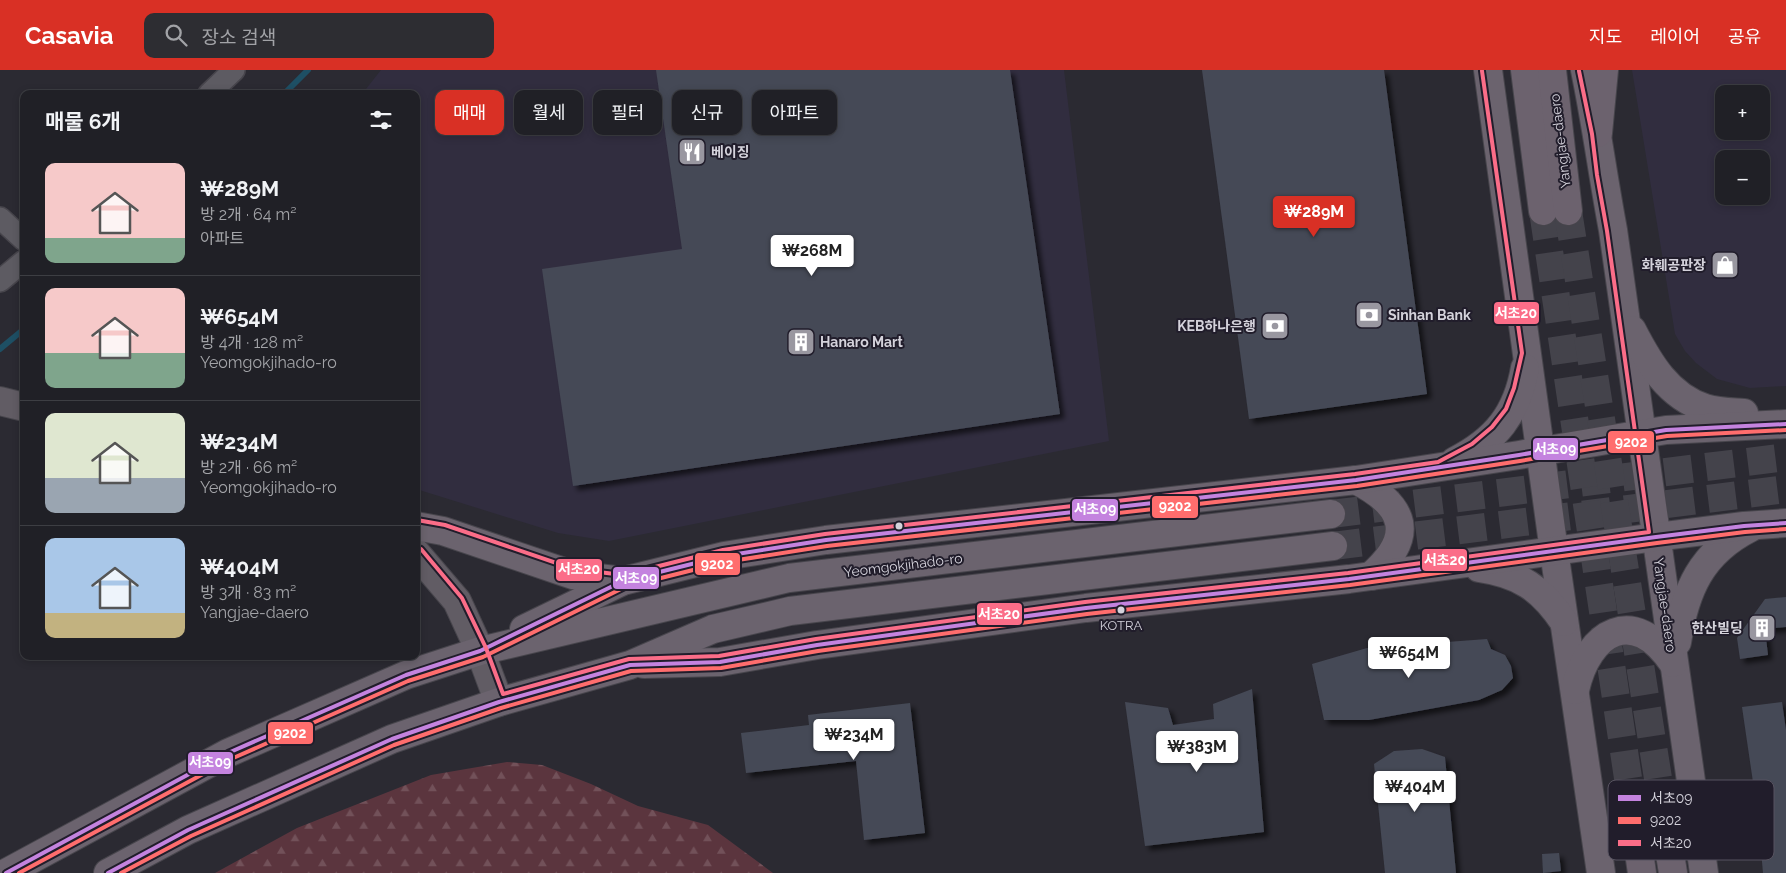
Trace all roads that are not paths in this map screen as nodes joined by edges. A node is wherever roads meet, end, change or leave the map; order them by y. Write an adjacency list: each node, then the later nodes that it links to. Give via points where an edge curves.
1 (234, 70): 7 (street)
2 (1488, 70): 14 (main road)
3 (1525, 70): 4 (highway, Yangjae-daero, via 1555,211)
4 (1552, 70)
5 (1585, 70): 8 (main road, Yangjae-daero)
6 (1604, 70): 8 (highway)
7 (213, 90)
8 (1598, 133): 12 (main road, Yangjae-daero)
9 (0, 218): 10 (street)
10 (20, 236)
11 (20, 264): 13 (street)
12 (1618, 274): 15 (main road, via 1622,310 1630,328 1656,372 1672,390 1707,409); 17 (main road, Yangjae-daero)
13 (0, 281)
14 (1528, 353): 18 (main road); 19 (main road, via 1516,402 1505,422 1476,449)
15 (1786, 418)
16 (1786, 424): 17 (main road)
17 (1641, 434): 18 (main road); 25 (main road, Yangjae-daero)
18 (1540, 452): 19 (main road); 27 (main road)
19 (1440, 468): 20 (main road)
20 (1356, 480): 30 (main road, via 1389,502 1400,525 1396,545 1389,558); 31 (main road, via 826,540 724,556)
21 (1331, 514): 33 (main road, Yeomgokjihado-ro, via 789,578)
22 (1786, 524): 23 (main road)
23 (1756, 526): 25 (main road); 34 (main road, via 1731,538 1709,558 1698,574 1682,612)
24 (420, 527): 31 (main road, via 444,531 572,575)
25 (1656, 537): 27 (main road); 34 (main road, Yangjae-daero)
26 (1333, 546): 35 (main road, via 790,612 713,629)
27 (1554, 551): 29 (main road); 32 (main road)
28 (420, 558): 33 (main road, via 457,601)
29 (1450, 566): 30 (main road); 32 (main road, via 1488,569 1519,578 1548,600)
30 (1371, 576): 35 (main road, via 1086,608 818,645 720,662)
31 (623, 581): 33 (main road)
32 (1564, 623): 36 (main road)
33 (480, 651): 37 (main road); 42 (main road, via 406,676 228,753)
34 (1673, 663): 36 (main road, via 1658,645 1642,633 1630,629 1614,632 1595,648 1587,660); 38 (main road, Yangjae-daero)
35 (630, 665): 37 (main road)
36 (1575, 691): 44 (main road)
37 (499, 702): 43 (main road, via 392,739 274,790 188,830)
38 (1690, 780)
39 (1640, 860): 45 (highway)
40 (1671, 860): 46 (highway)
41 (1702, 860): 47 (main road, Yangjae-daero)
42 (6, 873)
43 (108, 873)
44 (1601, 873)
45 (1642, 873)
46 (1673, 873)
47 (1704, 873)

